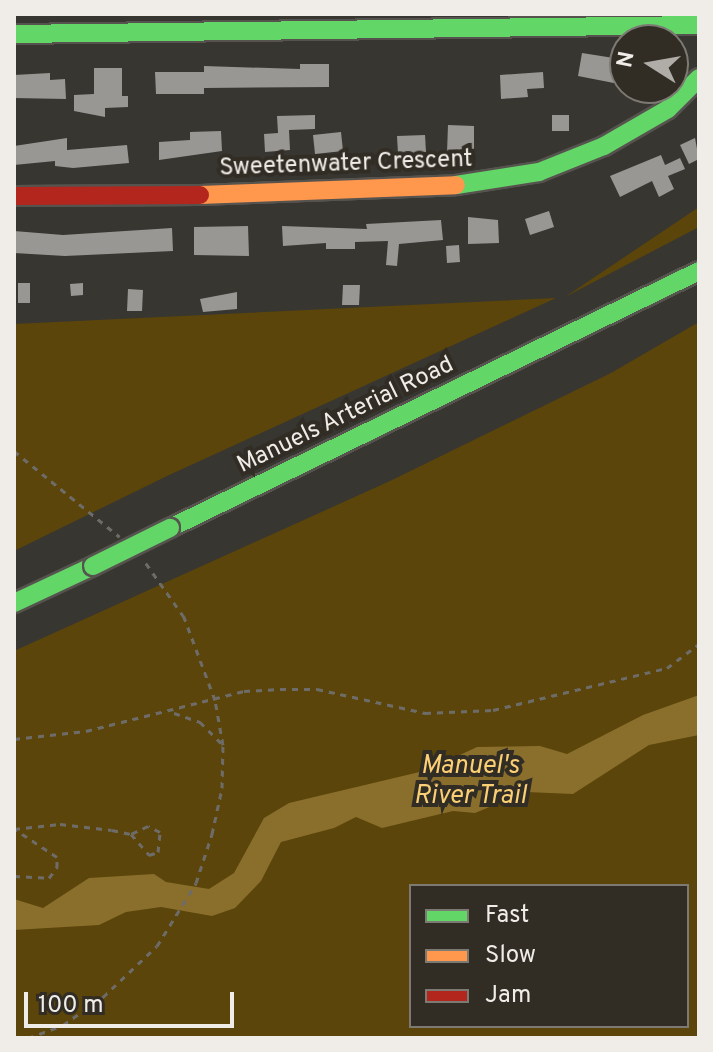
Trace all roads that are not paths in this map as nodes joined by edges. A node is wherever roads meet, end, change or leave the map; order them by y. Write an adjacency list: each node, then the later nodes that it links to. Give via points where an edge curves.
1 (699, 25): 2 (street)
2 (14, 34)
3 (699, 78): 4 (street, Sweetenwater Crescent, via 668,109 616,140 539,172 490,183 275,195)
4 (14, 196)
5 (699, 271): 6 (street, Manuels Arterial Road, bridge)
6 (14, 603)

